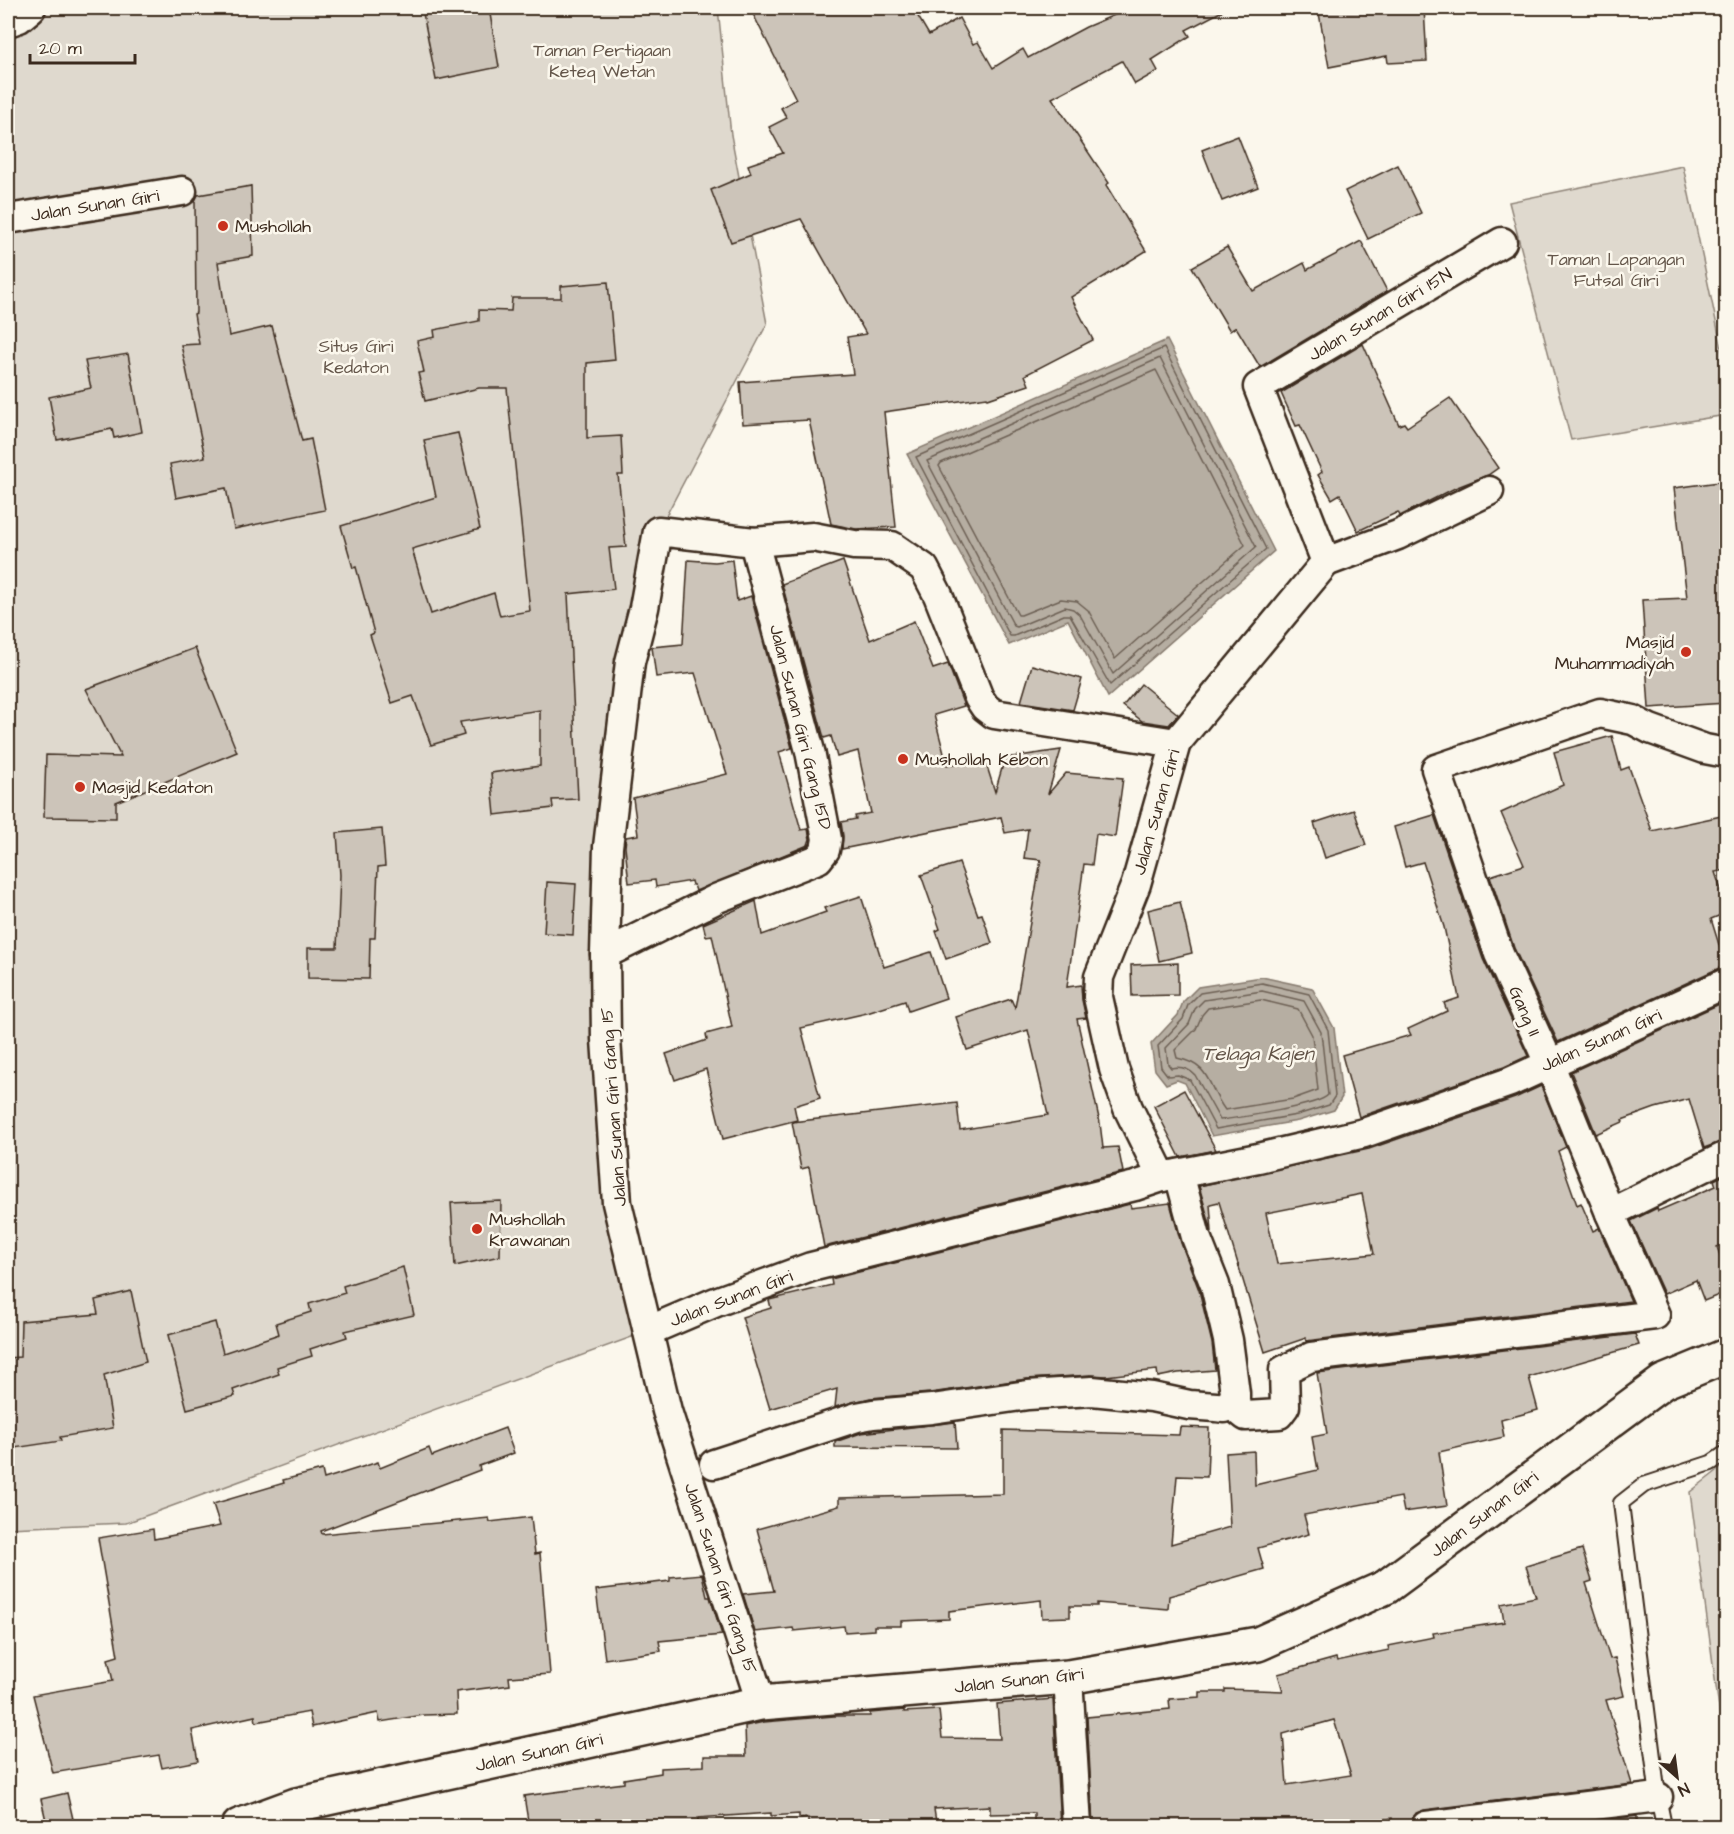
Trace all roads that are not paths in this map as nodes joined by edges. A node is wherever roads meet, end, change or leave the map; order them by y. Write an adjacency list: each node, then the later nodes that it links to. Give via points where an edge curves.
1 (31, 8): 2 (street)
2 (8, 22)
3 (182, 191): 4 (street, Jalan Sunan Giri)
4 (8, 219)
5 (1502, 242): 8 (street, Jalan Sunan Giri 15N, via 1258,387)
6 (1490, 491): 8 (street, via 1398,535)
7 (754, 542): 9 (street, via 813,537 854,545 892,546 924,568 979,698 994,714); 11 (street, Jalan Sunan Giri Gang 15, via 658,531 630,662 608,847); 11 (street, Jalan Sunan Giri Gang 15D, via 810,751 827,839 825,850 818,859 718,898)
8 (1326, 562): 9 (street, Jalan Sunan Giri)
9 (1176, 743): 15 (street, Jalan Sunan Giri, via 1136,884 1099,977 1098,997 1114,1069 1128,1108)
10 (1726, 753): 13 (street, Gang II, via 1705,749 1633,720 1600,713 1436,769 1499,954)
11 (605, 954): 17 (street, Jalan Sunan Giri Gang 15, via 617,1203)
12 (1726, 983): 13 (street, Jalan Sunan Giri)
13 (1549, 1063): 15 (street, Jalan Sunan Giri, via 1510,1082 1364,1132); 16 (street, Gang II)
14 (1726, 1156): 16 (street)
15 (1171, 1176): 17 (street, Jalan Sunan Giri, via 811,1267); 19 (street, via 1215,1285 1235,1393)
16 (1610, 1213): 19 (street, Gang II, via 1655,1315 1311,1357 1284,1370 1285,1406 1279,1414 1246,1416)
17 (648, 1331): 23 (street, Jalan Sunan Giri Gang 15, via 668,1411)
18 (1726, 1356): 22 (main road, Jalan Sunan Giri, via 1663,1382 1386,1587 1257,1644)
19 (1231, 1404): 21 (street, via 1224,1408 1189,1405 1092,1391 1029,1395 856,1417)
20 (1726, 1453): 24 (lane, via 1712,1462 1644,1485 1621,1503)
21 (714, 1464)
22 (1068, 1677): 23 (main road, Jalan Sunan Giri); 26 (street)
23 (761, 1703): 25 (main road, Jalan Sunan Giri, via 296,1805)
24 (1658, 1797): 27 (street); 28 (lane)
25 (239, 1827)
26 (1077, 1827)
27 (1426, 1827)
28 (1664, 1827)

